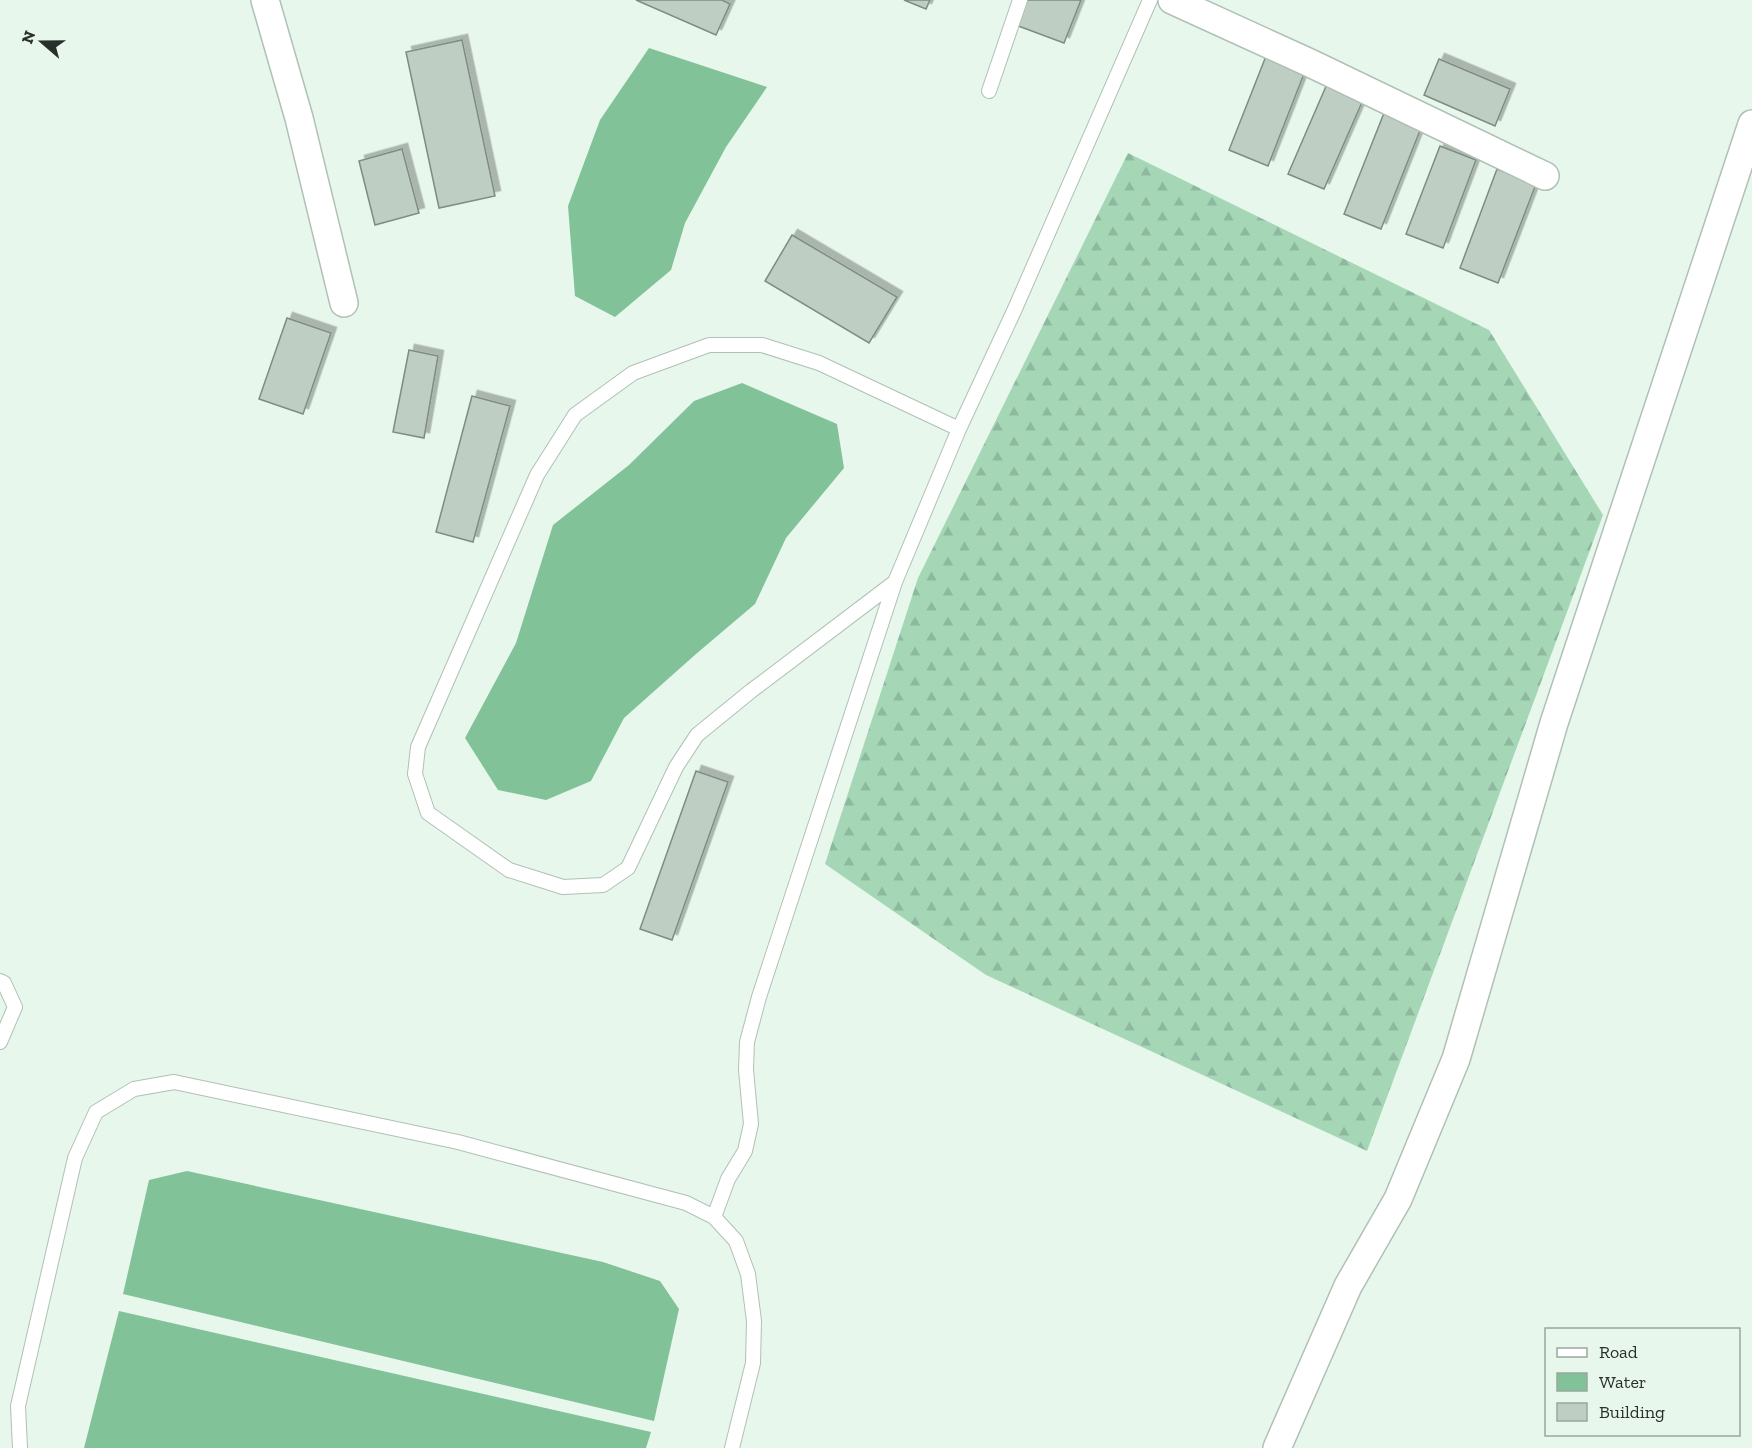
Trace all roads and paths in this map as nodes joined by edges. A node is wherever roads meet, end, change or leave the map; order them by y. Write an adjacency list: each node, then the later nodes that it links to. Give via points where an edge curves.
1 (265, 0): 8 (street, via 299,118)
2 (1020, 0): 5 (lane)
3 (1150, 0): 9 (lane)
4 (1173, 0): 7 (street)
5 (989, 91)
6 (1752, 124): 16 (street, via 1554,723 1456,1059 1398,1199 1348,1286)
7 (1545, 176)
8 (344, 303)
9 (959, 429): 10 (lane); 10 (lane, via 819,363 762,345 710,345 633,373 575,415 537,475 418,747 415,774 428,813 509,870 563,887 603,885 628,868 676,767 697,735)
10 (895, 582): 13 (lane, via 759,997 747,1042 751,1124 745,1151 728,1179)
11 (0, 981): 12 (lane, via 15,1007)
12 (0, 1042)
13 (714, 1217): 14 (lane, via 686,1203 458,1142 174,1082 134,1089 96,1112 75,1158 18,1406); 15 (lane, via 736,1241 748,1274 754,1322 753,1363)
14 (20, 1448)
15 (732, 1448)
16 (1277, 1448)

